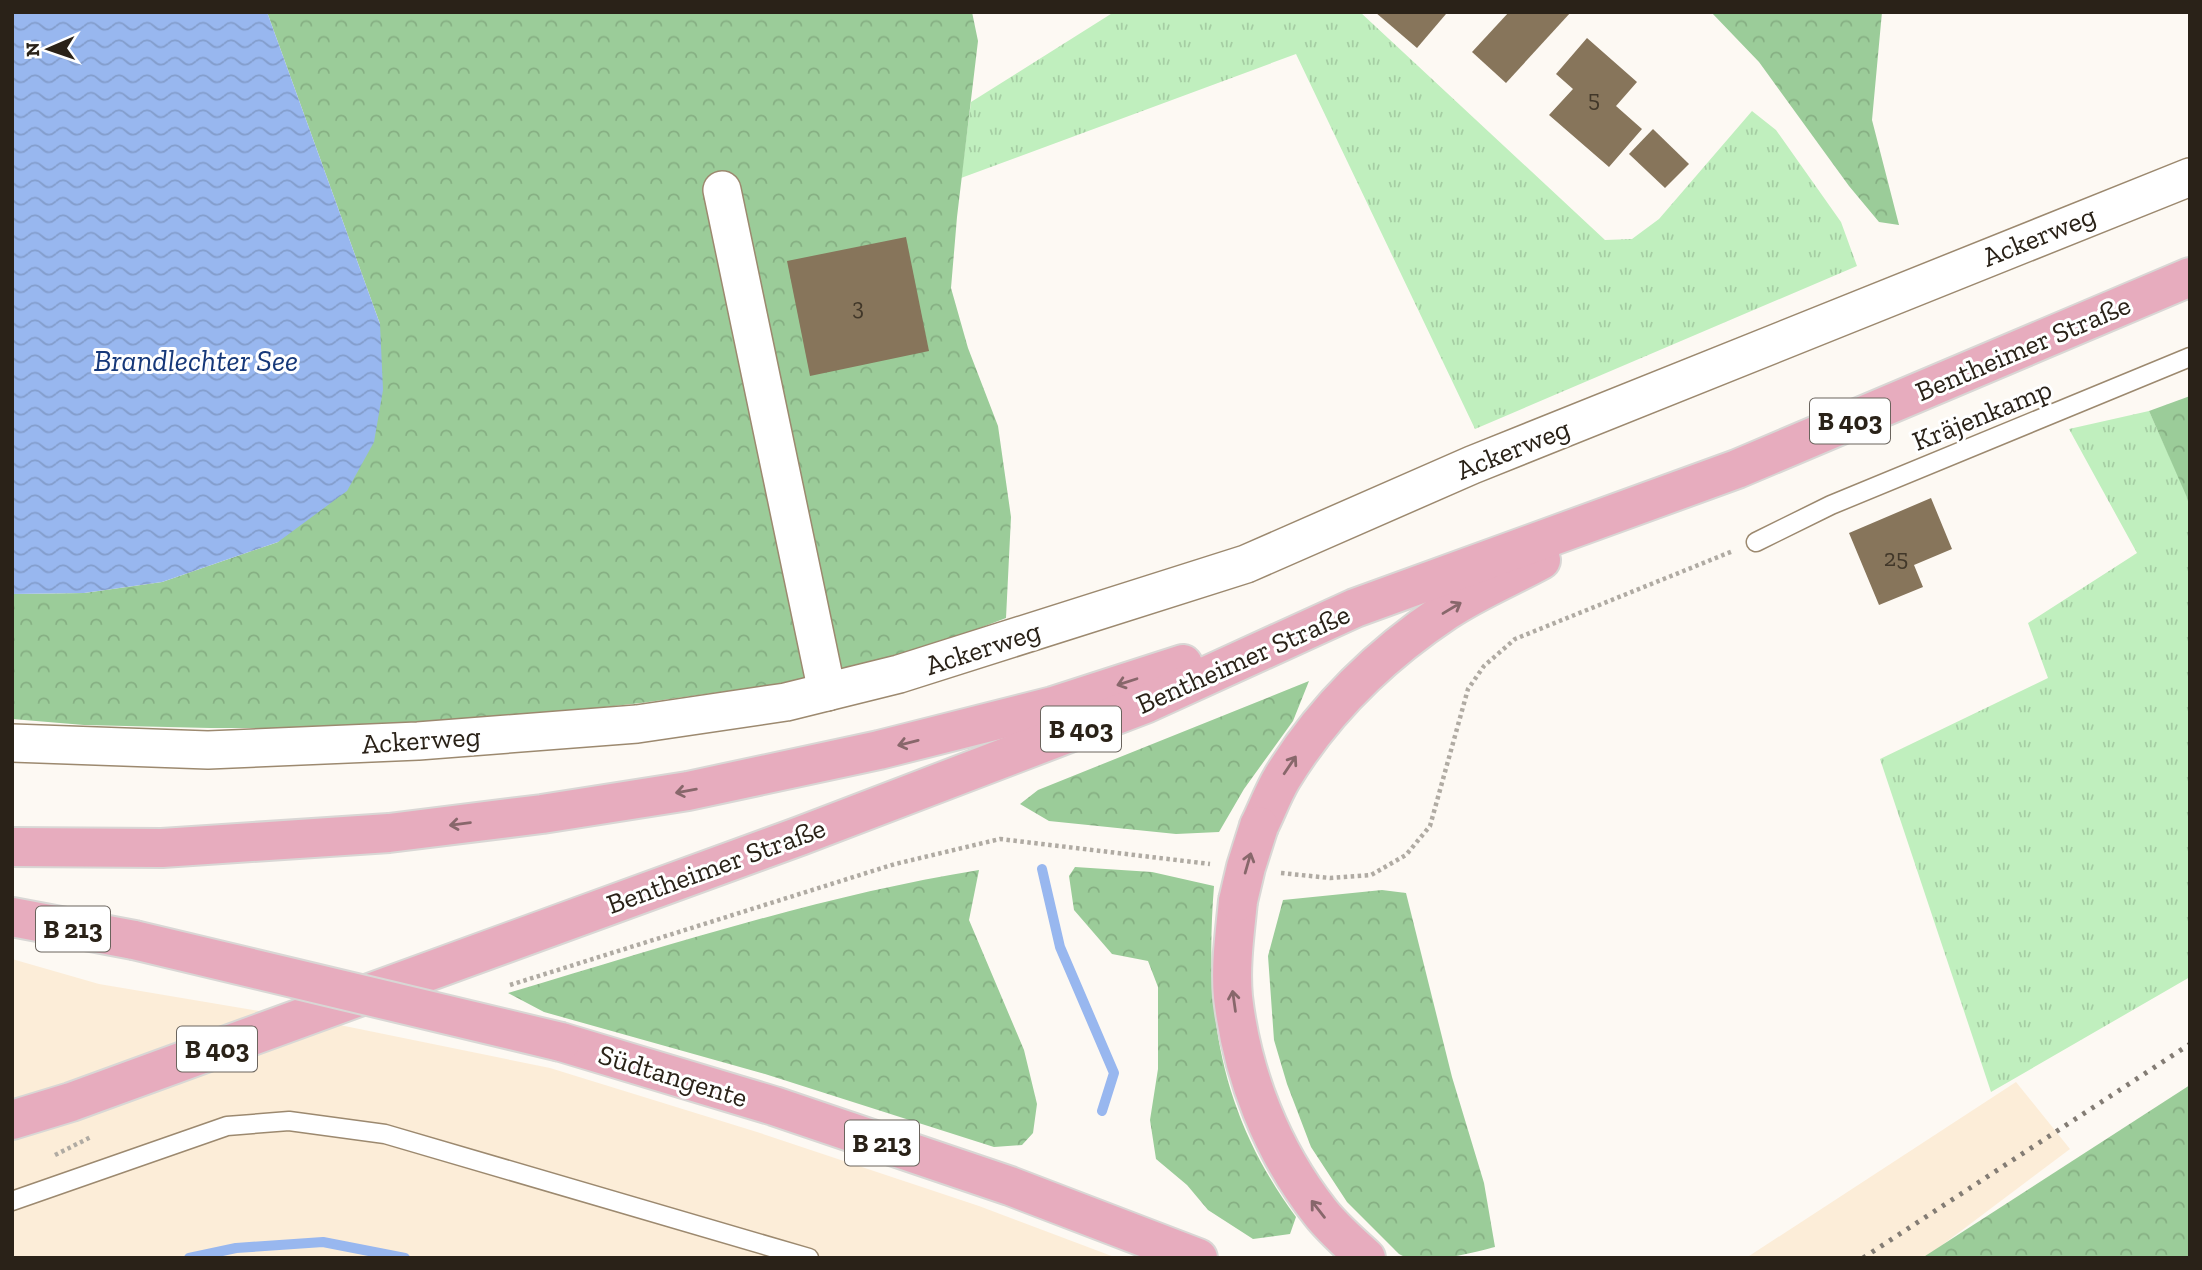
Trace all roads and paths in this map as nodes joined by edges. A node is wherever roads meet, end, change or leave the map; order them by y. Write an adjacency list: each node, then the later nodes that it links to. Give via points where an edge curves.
1 (2190, 177): 8 (street, Ackerweg, via 1472,465 1246,564 899,674)
2 (722, 190): 8 (street)
3 (2190, 277): 5 (main road, Bentheimer Straße / B 403, via 1737,469)
4 (2190, 357): 6 (lane, Kräjenkamp, via 1831,505)
5 (1673, 491): 7 (main road, Bentheimer Straße / B 403); 21 (main road, one-way to 5, bridge, via 1321,1214 1284,1160 1259,1107 1242,1046 1233,996 1233,955 1238,901 1259,826 1280,780 1333,705 1386,655 1448,610)
6 (1756, 542): 12 (path, via 1515,639 1484,666 1468,689 1430,825 1406,855 1371,875 1330,878)
7 (1355, 607): 10 (main road, one-way to 10, via 1053,706 688,791 390,833 162,848); 15 (main road, Bentheimer Straße / B 403, via 1145,704 813,831)
8 (827, 692): 9 (street, Ackerweg, via 637,724 418,741 208,750)
9 (12, 743)
10 (12, 847)
11 (1213, 864): 14 (path, via 1000,839 894,864)
12 (1278, 873)
13 (12, 917): 20 (main road, Südtangente / B 213, bridge, via 134,940 561,1042 774,1106 1010,1186)
14 (509, 985)
15 (12, 1120)
16 (102, 1132): 17 (path)
17 (44, 1161)
18 (12, 1200): 19 (lane, via 227,1126 289,1121 385,1134)
19 (808, 1258)
20 (1198, 1258)
21 (1366, 1258)

